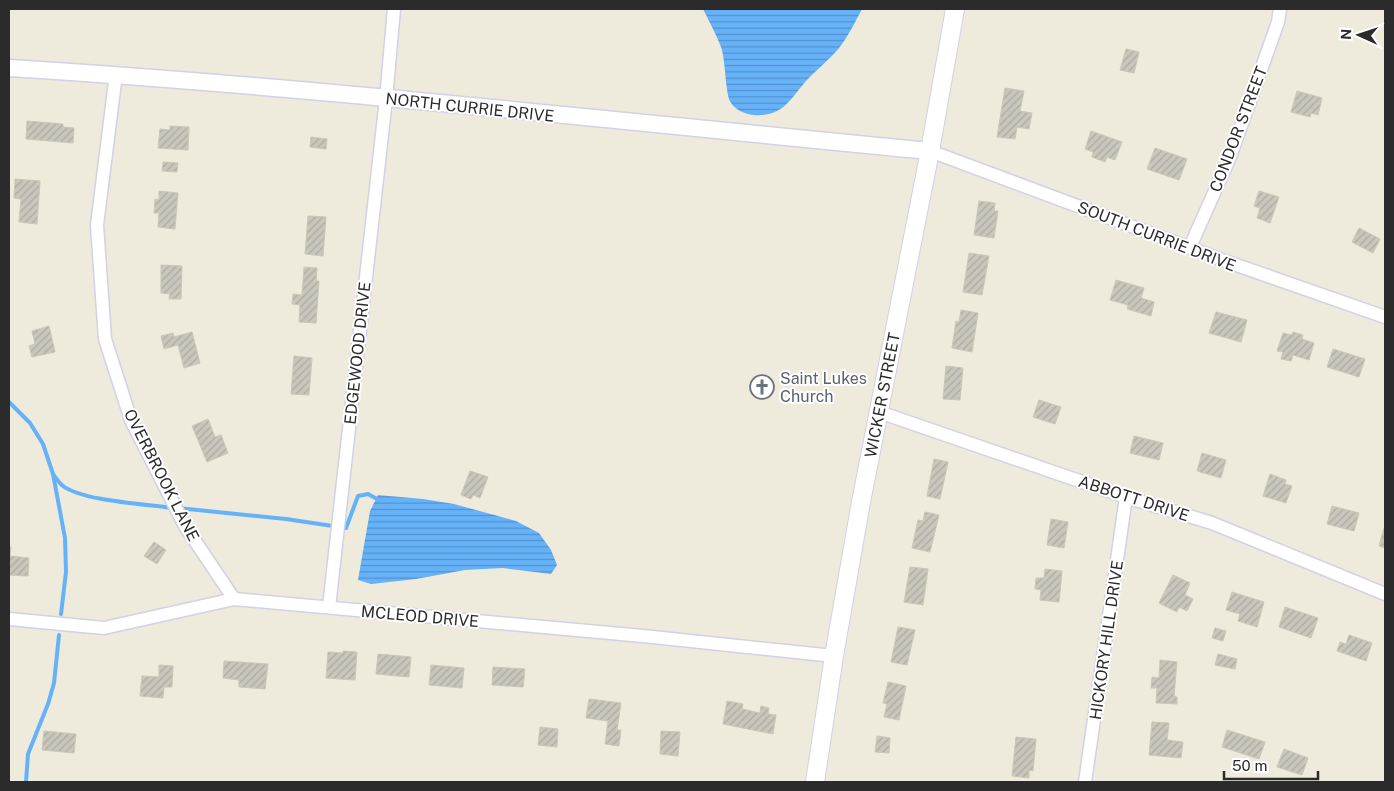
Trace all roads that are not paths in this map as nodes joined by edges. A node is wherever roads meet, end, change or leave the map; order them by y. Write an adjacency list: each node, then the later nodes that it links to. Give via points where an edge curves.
1 (394, 9): 6 (street, EDGEWOOD DRIVE)
2 (955, 9): 7 (main road, WICKER STREET)
3 (1280, 9): 8 (street, CONDOR STREET, via 1230,157)
4 (9, 68): 5 (street, NORTH CURRIE DRIVE)
5 (116, 74): 6 (street, NORTH CURRIE DRIVE); 13 (street, OVERBROOK LANE, via 97,225 105,340 131,420 185,526)
6 (386, 99): 7 (street, NORTH CURRIE DRIVE); 14 (street, EDGEWOOD DRIVE)
7 (930, 152): 8 (street, SOUTH CURRIE DRIVE); 10 (main road, WICKER STREET)
8 (1190, 247): 9 (street, SOUTH CURRIE DRIVE)
9 (1385, 317)
10 (879, 412): 11 (street, ABBOTT DRIVE); 16 (main road, WICKER STREET)
11 (1126, 497): 12 (street, ABBOTT DRIVE, via 1212,523); 18 (street, HICKORY HILL DRIVE)
12 (1385, 594)
13 (234, 599): 14 (street, MCLEOD DRIVE); 15 (street, MCLEOD DRIVE, via 104,628)
14 (329, 607): 16 (street, MCLEOD DRIVE)
15 (9, 619)
16 (834, 656): 17 (main road, WICKER STREET)
17 (815, 782)
18 (1086, 782)

